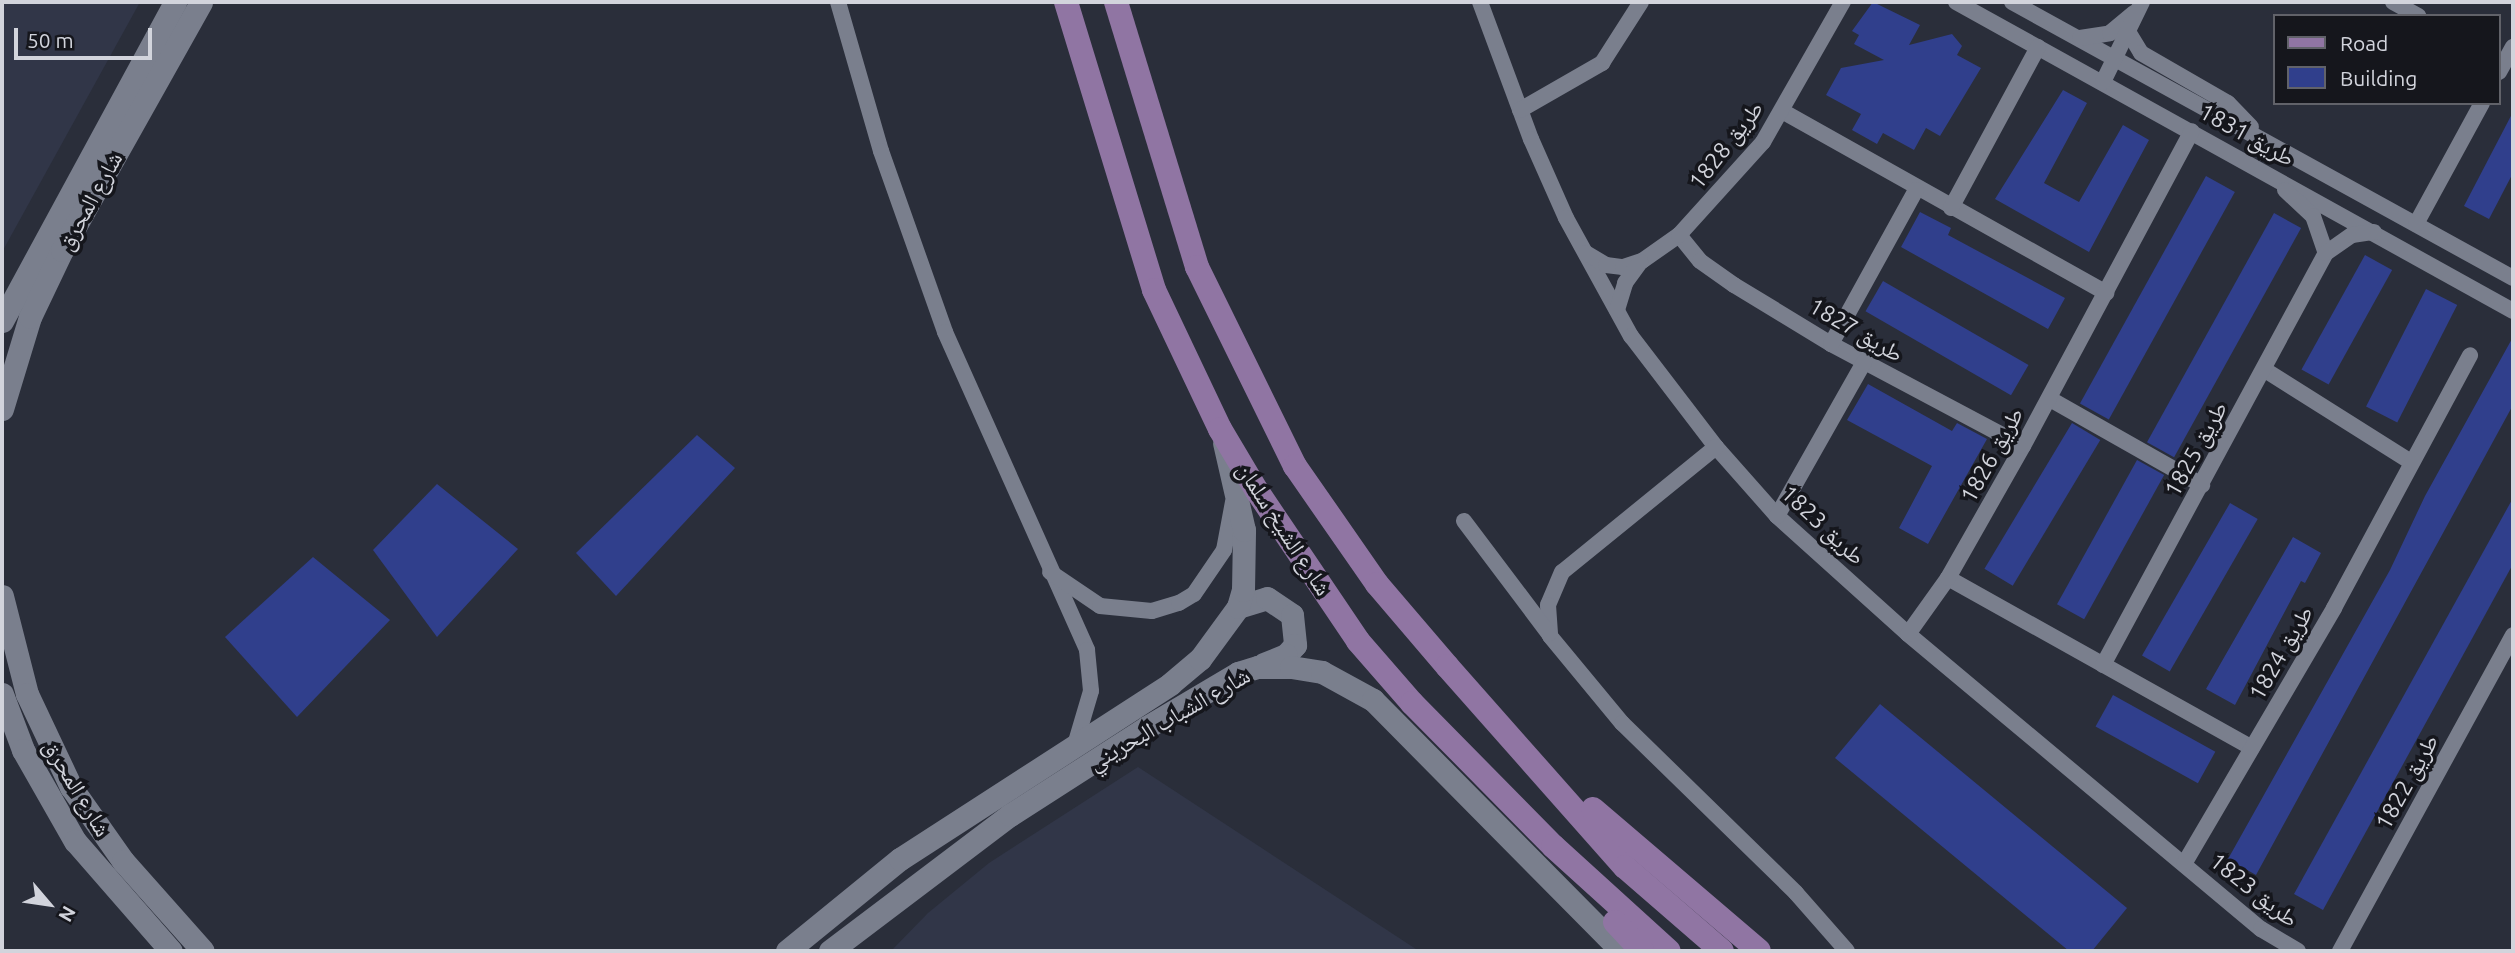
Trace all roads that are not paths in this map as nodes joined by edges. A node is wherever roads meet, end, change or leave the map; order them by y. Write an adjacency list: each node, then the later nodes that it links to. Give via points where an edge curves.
1 (175, 2): 39 (street, شارع المحرق)
2 (201, 2): 45 (street, شارع المحرق, via 62,250 17,351)
3 (838, 2): 54 (street, via 881,151 945,332)
4 (1066, 2): 46 (main road, شارع الشيخ سلمان, via 1154,290)
5 (1116, 2): 65 (main road, شارع الشيخ سلمان, via 1197,267 1295,466 1377,584)
6 (1480, 2): 22 (street, طريق 1823)
7 (1641, 2): 22 (street, via 1602,63)
8 (1843, 2): 23 (street, طريق 1828)
9 (1956, 2): 16 (street, طريق 1831)
10 (2012, 2): 15 (street, طريق 1831)
11 (2393, 2): 13 (street)
12 (2141, 4): 14 (street); 15 (street, via 2110,33)
13 (2414, 14)
14 (2129, 33): 18 (street); 25 (street, via 2141,53 2228,103)
15 (2079, 38): 18 (street, طريق 1831)
16 (2038, 47): 20 (street, طريق 1831); 28 (street)
17 (2513, 47): 19 (street)
18 (2117, 59): 20 (street); 25 (street, طريق 1831)
19 (2501, 65)
20 (2103, 82): 24 (street, طريق 1831)
21 (2481, 105): 29 (street)
22 (1520, 110): 32 (street, طريق 1823)
23 (1782, 111): 27 (street); 31 (street, طريق 1828, via 1742,169)
24 (2192, 131): 26 (street, طريق 1831); 36 (street, طريق 1826)
25 (2262, 139): 29 (street, طريق 1831)
26 (2265, 172): 30 (street, طريق 1831); 33 (street, via 2313,216)
27 (1916, 190): 28 (street); 40 (street)
28 (1951, 208): 36 (street)
29 (2416, 224): 35 (street, طريق 1831)
30 (2374, 232): 33 (street, via 2352,235); 38 (street, طريق 1831)
31 (1679, 235): 34 (street, طريق 1828); 40 (street, طريق 1827, via 1700,261)
32 (1585, 253): 34 (street, طريق 1828, via 1614,267); 37 (street, طريق 1823)
33 (2326, 253): 43 (street, طريق 1825)
34 (1642, 261): 37 (street, طريق 1828, via 1625,283)
35 (2513, 278)
36 (2106, 293): 44 (street, طريق 1826)
37 (1617, 310): 48 (street, طريق 1823, via 1631,336)
38 (2513, 312)
39 (2, 321)
40 (1832, 344): 42 (street, طريق 1827)
41 (2470, 355): 49 (street, طريق 1824)
42 (1864, 362): 47 (street, طريق 1827); 52 (street)
43 (2265, 370): 49 (street); 50 (street, طريق 1825)
44 (2050, 398): 47 (street, طريق 1826); 50 (street)
45 (2, 409)
46 (1220, 429): 51 (street, شارع الشباب البحريني); 68 (main road, شارع الشيخ سلمان, via 1358,641)
47 (2023, 446): 55 (street, طريق 1826)
48 (1716, 447): 52 (street, طريق 1823); 60 (street, via 1562,572 1548,605)
49 (2411, 462): 67 (street, طريق 1824)
50 (2202, 485): 62 (street, طريق 1825)
51 (1235, 487): 54 (street, via 1224,550 1194,594 1179,603 1152,611 1100,606); 57 (street, شارع الشباب البحريني, via 1247,558)
52 (1777, 516): 58 (street, طريق 1823)
53 (1464, 521): 60 (street)
54 (1048, 570): 66 (street, via 1087,650 1091,670 1091,691)
55 (1948, 578): 58 (street, طريق 1826); 62 (street)
56 (3, 607): 61 (street, شارع المحرق)
57 (1238, 607): 63 (street, via 1267,598 1292,615 1297,629 1295,645 1286,655); 66 (street, شارع الشباب البحريني, via 1200,659 1170,684)
58 (1908, 634): 69 (street, طريق 1823)
59 (2513, 635): 81 (street, طريق 1822)
60 (1550, 636): 79 (street, via 1622,723 1796,893)
61 (7, 646): 71 (street, شارع المحرق, via 48,741 89,815 159,905)
62 (2103, 665): 67 (street)
63 (1258, 667): 73 (street, شارع الشباب البحريني, via 1238,673 1010,815); 74 (street, شارع الشباب البحريني, via 1322,672 1373,700)
64 (2, 694): 70 (street, شارع المحرق, via 23,750 75,841)
65 (1509, 733): 77 (main road, شارع الشيخ سلمان, via 1625,867); 78 (main road)
66 (1075, 745): 72 (street, شارع الشباب البحريني, via 900,859)
67 (2252, 748): 69 (street, طريق 1824)
68 (1553, 846): 75 (main road); 76 (main road, شارع الشيخ سلمان)
69 (2184, 864): 80 (street, طريق 1823, via 2261,929)
70 (171, 951)
71 (203, 951)
72 (787, 951)
73 (830, 951)
74 (1621, 951)
75 (1642, 951)
76 (1669, 951)
77 (1722, 951)
78 (1759, 951)
79 (1847, 951)
80 (2298, 951)
81 (2340, 951)

